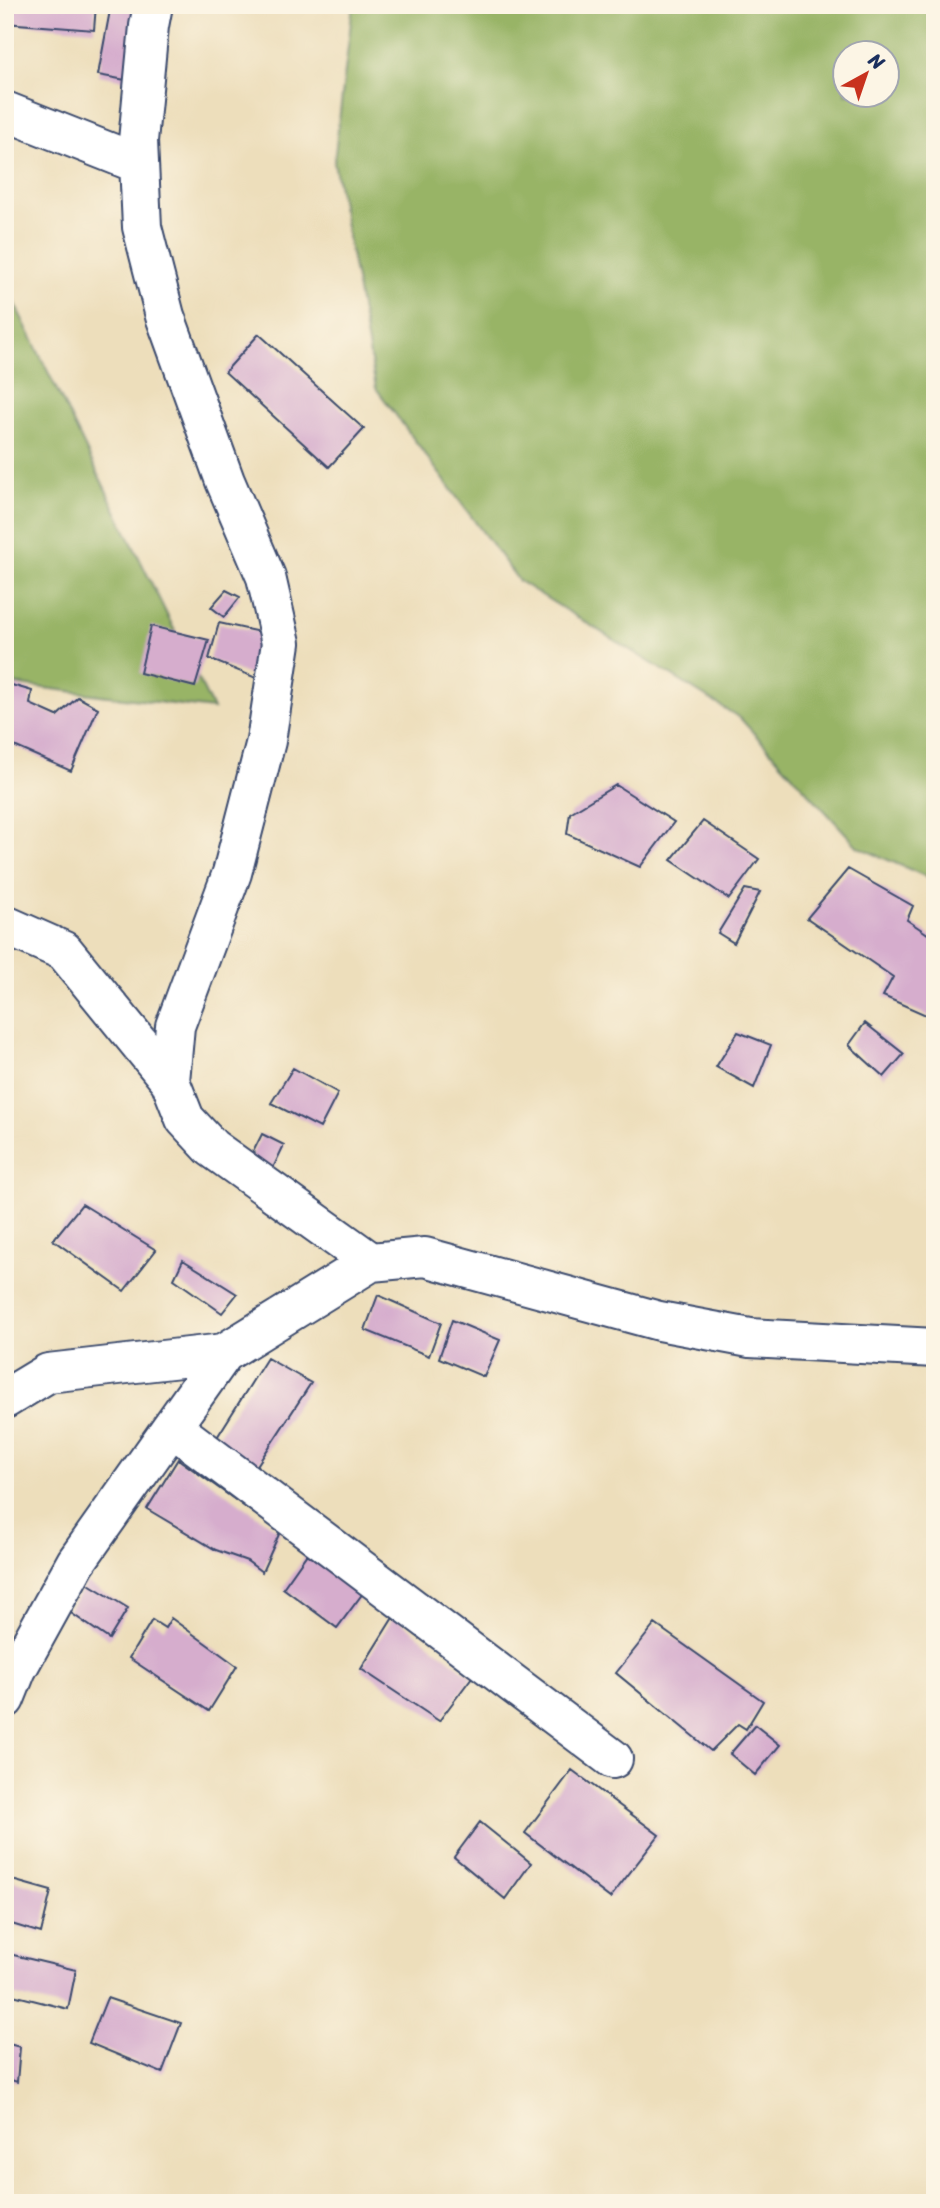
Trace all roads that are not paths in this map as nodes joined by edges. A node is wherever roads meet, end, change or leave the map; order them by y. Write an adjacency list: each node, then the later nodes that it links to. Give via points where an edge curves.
1 (153, 5): 3 (street)
2 (5, 111): 3 (street)
3 (139, 164): 5 (street, via 142,227 165,316 225,481 266,577 281,643 256,781 232,873 175,1026)
4 (5, 925): 5 (street, via 64,951)
5 (170, 1081): 6 (street, via 185,1119 212,1148)
6 (371, 1262): 7 (street, via 425,1257 659,1321 750,1338); 8 (street)
7 (935, 1348)
8 (224, 1353): 9 (street, via 48,1373); 10 (street)
9 (5, 1399)
10 (172, 1427): 11 (street, via 76,1562); 12 (street)
11 (5, 1699)
12 (613, 1759)

